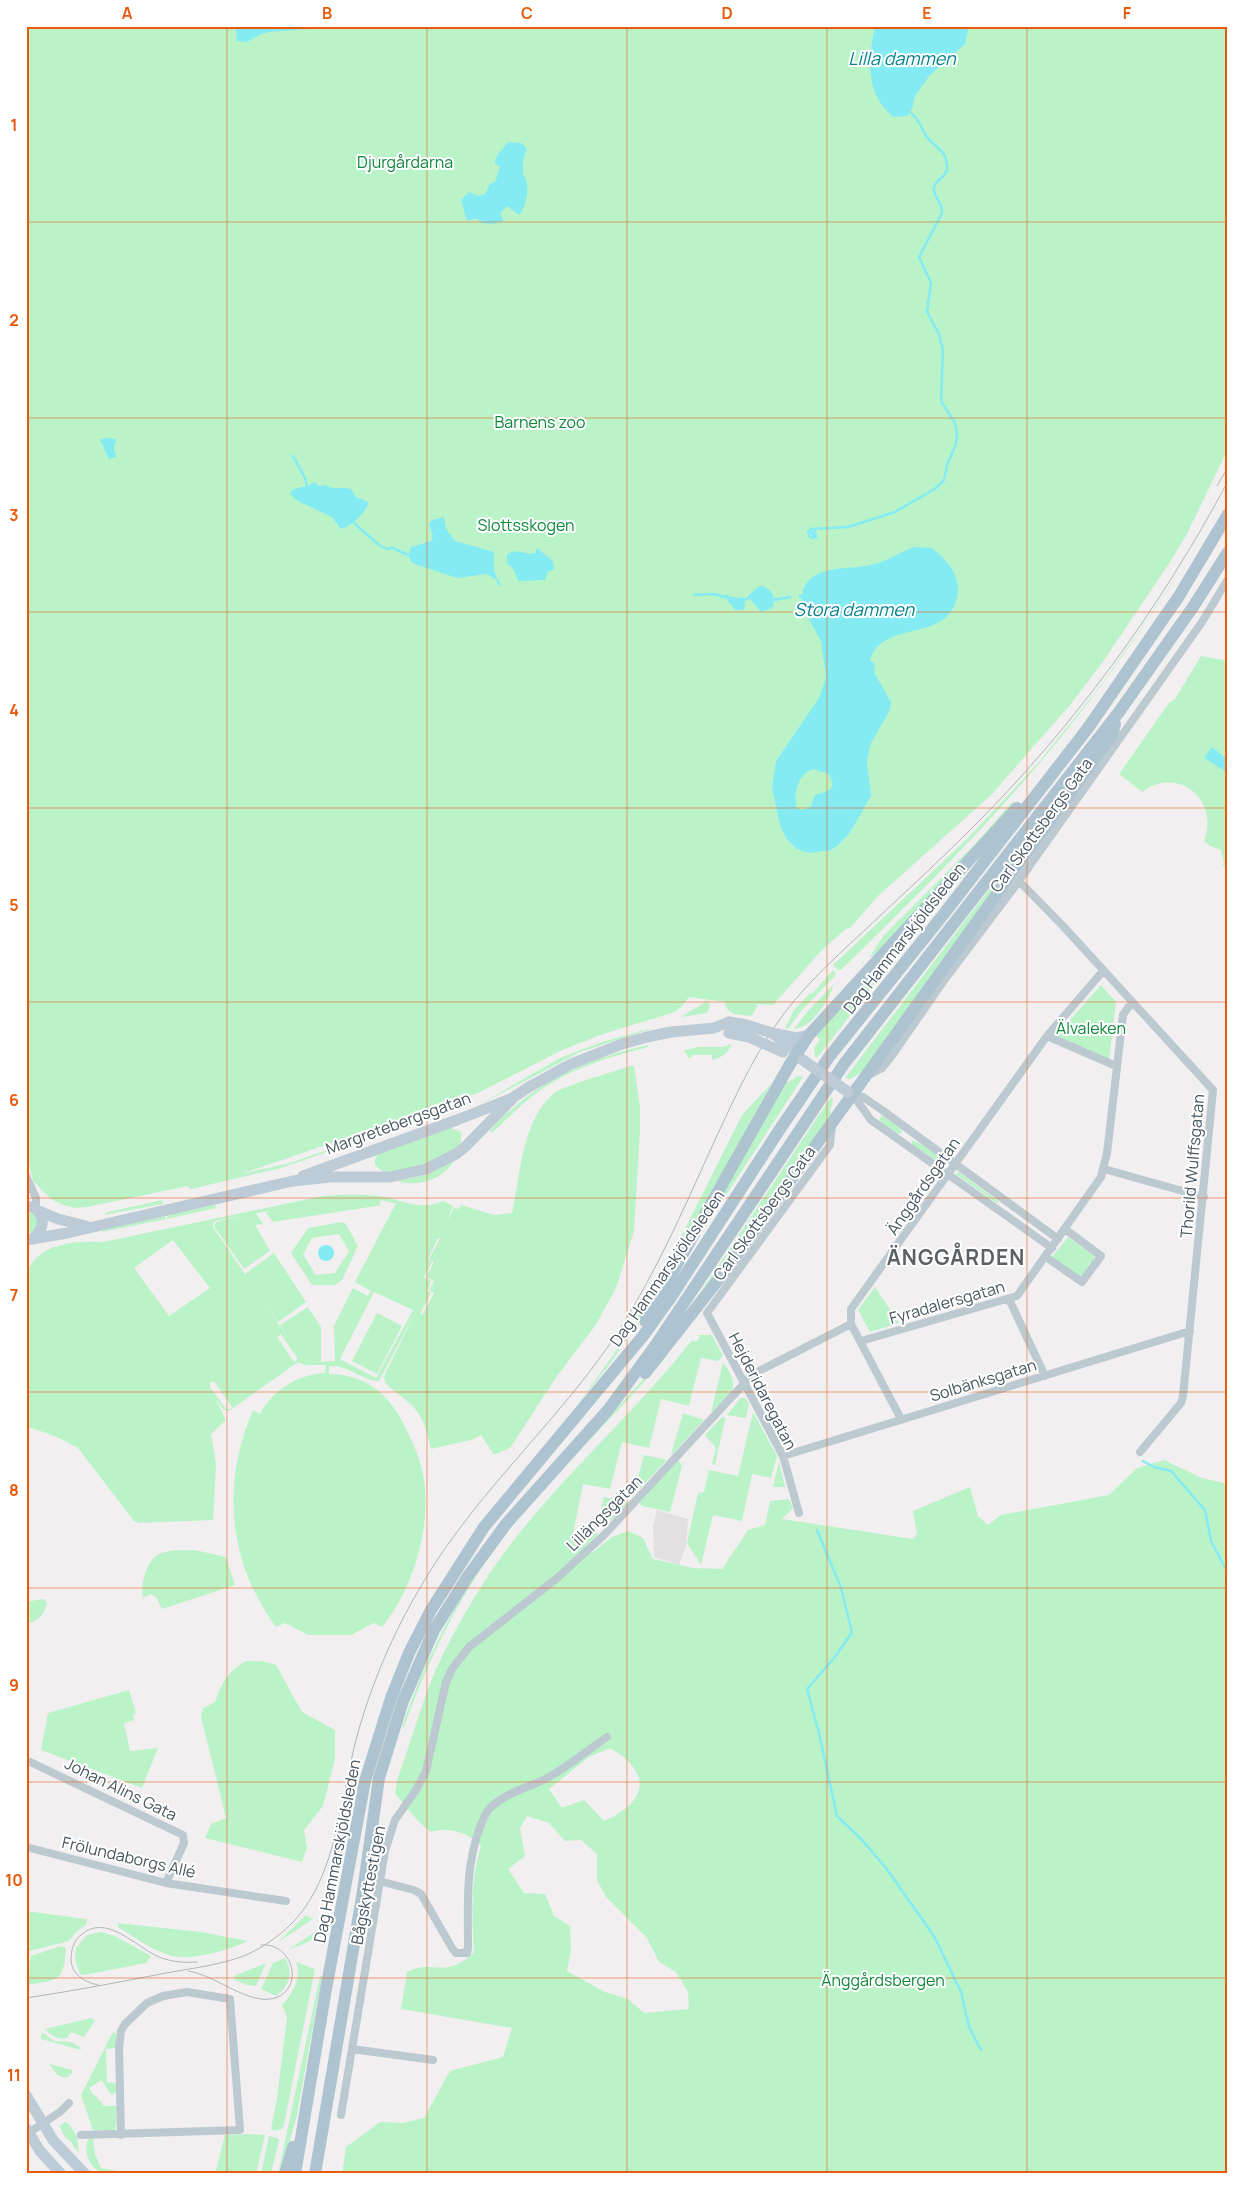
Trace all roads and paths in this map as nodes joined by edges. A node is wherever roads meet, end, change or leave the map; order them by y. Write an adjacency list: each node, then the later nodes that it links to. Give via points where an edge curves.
1 (1228, 514): 5 (main road, Dag Hammarskjöldsleden, via 1179,596 1088,728)
2 (1228, 552): 4 (main road, Dag Hammarskjöldsleden)
3 (1228, 579): 6 (street, Carl Skottsbergs Gata, via 1202,622)
4 (1119, 712): 13 (main road, via 1113,733); 42 (main road, Dag Hammarskjöldsleden, via 844,1064 655,1346)
5 (1054, 771): 11 (main road, via 809,1035); 39 (main road, Dag Hammarskjöldsleden, via 829,1057 671,1297)
6 (1019, 881): 7 (street, Thorild Wulffsgatan); 13 (street, Carl Skottsbergs Gata, via 945,978 891,1057 874,1074)
7 (1103, 971): 8 (street, Thorild Wulffsgatan); 10 (street, Änggårdsgatan)
8 (1132, 1002): 12 (street, Fyradalersgatan, via 1123,1014); 24 (street, Thorild Wulffsgatan, via 1214,1090)
9 (729, 1028): 11 (main road, Margretebergsgatan, bridge); 11 (main road, Margretebergsgatan, bridge, via 747,1025 772,1033); 15 (main road, Margretebergsgatan, via 671,1032 622,1044 571,1064)
10 (1047, 1036): 12 (street); 19 (street, Änggårdsgatan)
11 (791, 1050): 14 (main road, Margretebergsgatan, bridge); 39 (main road)
12 (1116, 1066): 20 (street, Fyradalersgatan)
13 (865, 1076): 14 (main road)
14 (850, 1094): 16 (main road); 17 (street, via 863,1097); 18 (street, via 871,1120)
15 (514, 1097): 23 (main road, Margretebergsgatan); 23 (main road, Margretebergsgatan, via 465,1147 426,1169 390,1177)
16 (832, 1125): 35 (street, Carl Skottsbergs Gata, via 830,1146); 42 (main road, via 676,1336)
17 (911, 1131): 18 (street); 19 (street)
18 (902, 1143): 21 (street)
19 (955, 1164): 21 (street, Änggårdsgatan); 25 (street)
20 (1104, 1169): 24 (street); 29 (street, Fyradalersgatan, via 1096,1186)
21 (947, 1174): 27 (street); 36 (street, Änggårdsgatan, via 851,1309)
22 (26, 1176): 26 (street, via 36,1198)
23 (293, 1181): 28 (main road, Margretebergsgatan)
24 (1204, 1197): 37 (street, Thorild Wulffsgatan)
25 (1006, 1202): 27 (street); 30 (street)
26 (34, 1208): 28 (main road, Margretebergsgatan, via 58,1219); 31 (main road, Margretebergsgatan, via 43,1223 42,1229)
27 (1000, 1210): 32 (street)
28 (88, 1226): 31 (main road, Margretebergsgatan)
29 (1065, 1229): 30 (street, Fyradalersgatan); 33 (street, via 1101,1256 1082,1282)
30 (1058, 1239): 32 (street, Fyradalersgatan)
31 (29, 1241)
32 (1052, 1248): 33 (street, Fyradalersgatan)
33 (1046, 1257): 34 (street, Fyradalersgatan, via 1017,1296)
34 (1009, 1299): 38 (street, Fyradalersgatan); 40 (street)
35 (707, 1312): 41 (street, Hejderidaregatan)
36 (850, 1324): 38 (street); 41 (street, via 753,1374)
37 (1190, 1330): 40 (street, Solbänksgatan); 44 (street, Thorild Wulffsgatan, via 1180,1404)
38 (861, 1341): 43 (street)
39 (619, 1366): 58 (main road, Dag Hammarskjöldsleden, via 484,1527 430,1610 410,1652 391,1698 365,1781)
40 (1045, 1376): 43 (street, Solbänksgatan)
41 (744, 1383): 45 (street, Hejderidaregatan); 47 (street, Lillängsgatan, via 603,1536 556,1579)
42 (608, 1410): 68 (main road, Dag Hammarskjöldsleden, via 487,1548 434,1630 403,1701 379,1778)
43 (901, 1419): 45 (street, Solbänksgatan)
44 (1140, 1452)
45 (783, 1456): 46 (street, Hejderidaregatan)
46 (799, 1512)
47 (469, 1646): 51 (street, Bågskyttestigen, via 446,1682 426,1771 395,1820)
48 (607, 1737): 51 (street, via 553,1775 518,1790 486,1812 469,1867 466,1953 456,1953 452,1948 421,1894)
49 (26, 1760): 52 (street, Johan Alins Gata, via 183,1835 184,1843)
50 (26, 1847): 52 (street, Frölundaborgs Allé)
51 (379, 1881): 54 (street, Bågskyttestigen)
52 (166, 1882): 53 (street, Frölundaborgs Allé)
53 (286, 1901)
54 (352, 2049): 55 (street); 59 (street, Bågskyttestigen)
55 (434, 2060)
56 (26, 2095): 60 (main road)
57 (69, 2103): 60 (street)
58 (305, 2108): 66 (main road); 67 (main road, Dag Hammarskjöldsleden)
59 (341, 2115)
60 (42, 2123): 61 (street); 65 (main road)
61 (27, 2132): 64 (main road)
62 (81, 2135): 63 (street)
63 (121, 2135): 63 (street, via 119,2048 121,2031 130,2019 147,2003 164,1996 186,1992 230,1999 240,2130)
64 (61, 2174)
65 (85, 2174)
66 (285, 2174)
67 (296, 2174)
68 (315, 2174)

